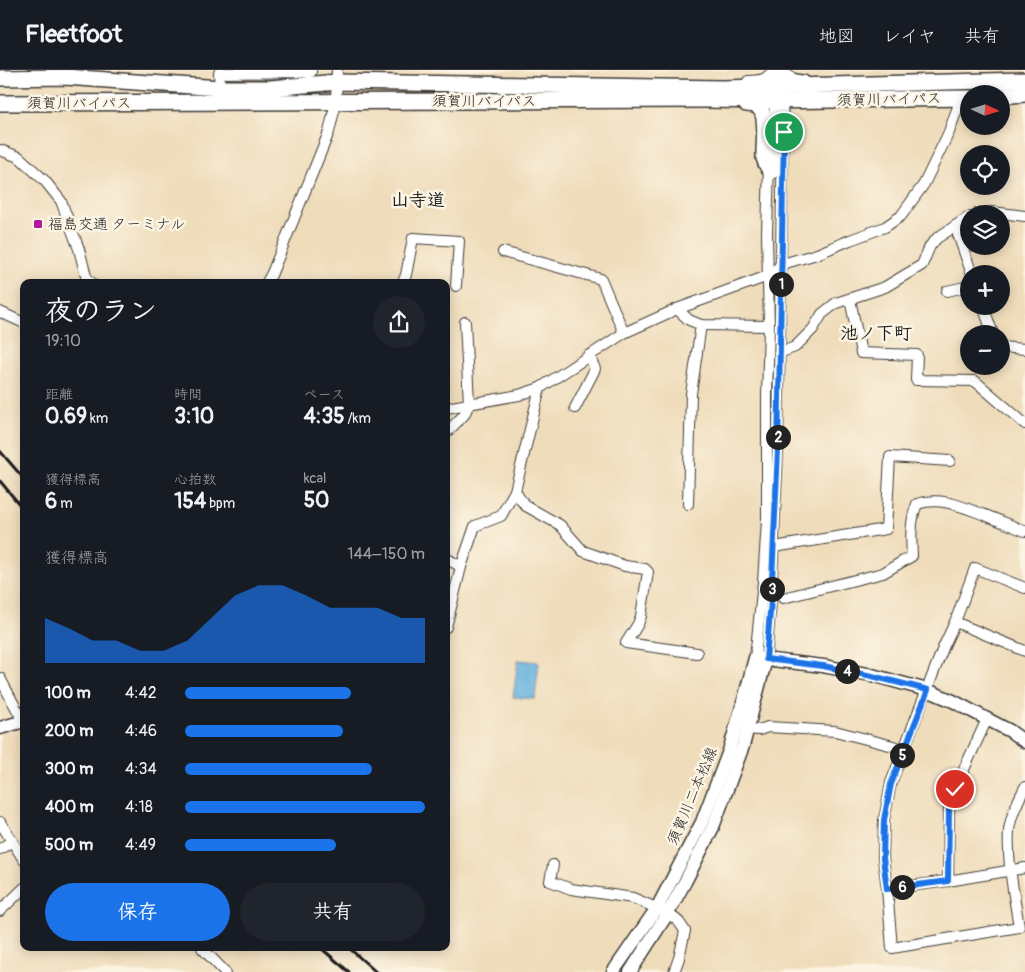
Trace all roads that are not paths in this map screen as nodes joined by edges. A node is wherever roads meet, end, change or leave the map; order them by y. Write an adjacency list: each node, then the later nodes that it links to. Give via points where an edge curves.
1 (311, 70): 4 (street)
2 (774, 70): 13 (street, via 760,80 729,82); 15 (street)
3 (781, 70): 9 (highway, via 788,80 795,82)
4 (271, 72): 10 (street, via 219,73); 11 (street)
5 (65, 74): 7 (highway, 須賀川バイパス); 10 (highway, 須賀川バイパス)
6 (337, 76): 11 (highway, 須賀川バイパス); 13 (highway, 須賀川バイパス); 19 (street)
7 (0, 78)
8 (1025, 80): 9 (highway, 須賀川バイパス)
9 (837, 85): 15 (highway, 須賀川バイパス)
10 (220, 88): 11 (highway, 須賀川バイパス)
11 (271, 88)
12 (0, 93): 22 (highway, via 51,93)
13 (707, 94): 15 (highway, 須賀川バイパス); 19 (highway, 須賀川バイパス); 27 (highway, via 758,107 764,122 764,160)
14 (1025, 94): 16 (highway)
15 (775, 95): 18 (highway, 須賀川バイパス); 25 (street); 27 (street); 35 (street, via 773,245)
16 (1010, 95)
17 (960, 98): 18 (highway, 須賀川バイパス)
18 (830, 100): 25 (street, via 789,105)
19 (336, 102): 22 (highway, 須賀川バイパス); 37 (street, via 329,132)
20 (0, 103): 21 (highway, 須賀川バイパス)
21 (55, 103): 22 (highway, 須賀川バイパス); 23 (highway, via 28,108)
22 (72, 103)
23 (0, 108)
24 (960, 109): 33 (street, via 924,184 901,216 885,227 818,254)
25 (784, 132): 33 (street)
26 (0, 150): 36 (street, via 19,157 45,181 60,201)
27 (769, 169): 35 (street)
28 (1010, 214): 29 (street)
29 (1025, 216)
30 (960, 223): 31 (street)
31 (955, 226): 34 (street); 42 (street, via 930,246 922,265 885,287)
32 (504, 252): 49 (street, via 601,279)
33 (782, 264): 35 (street); 52 (street)
34 (969, 265)
35 (768, 276): 43 (street); 48 (street)
36 (87, 279)
37 (269, 279)
38 (404, 279): 39 (street, via 414,238 459,241)
39 (456, 286)
40 (960, 288): 41 (street)
41 (947, 291)
42 (850, 299): 52 (street, via 836,303 822,314 813,329 795,347); 58 (street, via 861,353 916,355 916,380 975,381)
43 (677, 309): 47 (street); 49 (street)
44 (0, 312): 45 (street)
45 (20, 321)
46 (464, 322): 55 (street)
47 (700, 325): 48 (street); 62 (street, via 691,394)
48 (769, 326): 73 (street, via 767,520)
49 (624, 333): 53 (street)
50 (1010, 348): 51 (street)
51 (1025, 350)
52 (779, 353): 64 (street)
53 (589, 355): 54 (street); 57 (street, via 595,369)
54 (540, 388): 55 (street); 61 (street)
55 (469, 404): 56 (street); 59 (street)
56 (450, 407)
57 (575, 408)
58 (1025, 424)
59 (450, 429)
60 (950, 461): 64 (street, via 890,457 886,529)
61 (515, 491): 66 (street, via 502,516 475,526); 72 (street, via 526,506 560,525 583,551 648,572 641,616 626,643)
62 (688, 504)
63 (1025, 531): 68 (street, via 954,504 938,501 917,504 910,531 912,556 883,573)
64 (774, 547): 73 (street, via 770,610)
65 (450, 560): 66 (street)
66 (461, 567): 69 (street)
67 (1025, 588): 70 (street, via 975,568)
68 (783, 598)
69 (450, 611)
70 (955, 622): 71 (street); 75 (street)
71 (1025, 651)
72 (697, 653)
73 (760, 658): 75 (main road, via 823,666); 80 (main road, 須賀川二本松線); 94 (main road, 須賀川二本松線, via 702,822)
74 (0, 678): 76 (street)
75 (928, 690): 77 (main road); 82 (street)
76 (20, 716)
77 (987, 719): 81 (main road); 91 (street, via 955,789 949,810)
78 (20, 723): 79 (main road)
79 (0, 728)
80 (748, 730): 82 (street, via 768,727 835,731); 94 (main road, 須賀川二本松線, via 713,827 686,882)
81 (1025, 742)
82 (904, 749): 92 (street, via 891,784 884,820 883,858)
83 (1025, 787): 90 (street, via 1014,809 1009,830)
84 (0, 822): 85 (street)
85 (12, 841): 86 (street); 87 (street)
86 (0, 849)
87 (20, 854)
88 (553, 865): 94 (street, via 550,881 571,889 633,898)
89 (1025, 868): 90 (street)
90 (1010, 869): 91 (street); 92 (street, via 1019,927 892,948)
91 (948, 881): 92 (street)
92 (887, 889)
93 (20, 892): 95 (street)
94 (663, 910): 98 (main road, 須賀川二本松線); 99 (main road, 須賀川二本松線); 100 (street, via 685,931)
95 (0, 911)
96 (205, 951): 97 (street)
97 (225, 972)
98 (613, 972)
99 (630, 972)
100 (674, 972)

